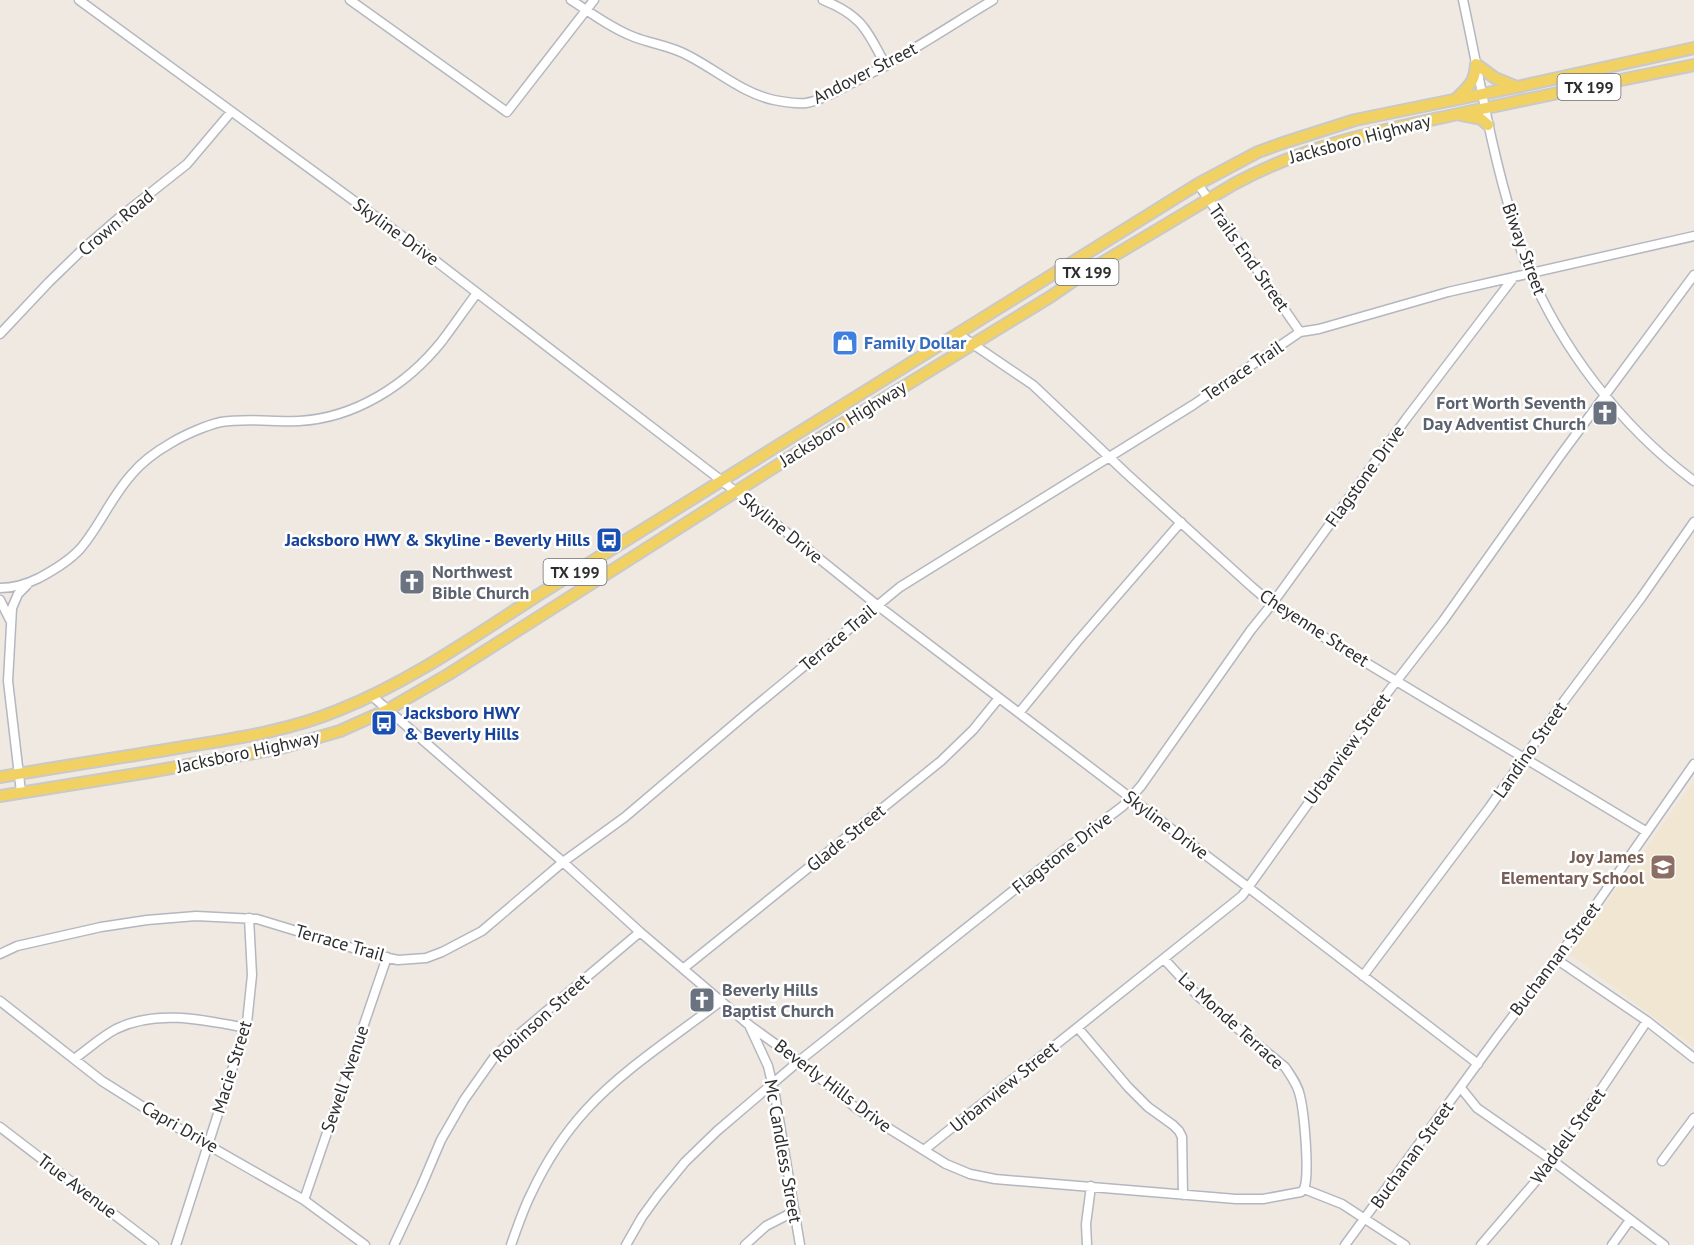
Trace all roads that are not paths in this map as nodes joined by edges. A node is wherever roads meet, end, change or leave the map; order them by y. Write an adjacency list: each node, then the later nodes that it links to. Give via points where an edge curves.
1 (79, 0): 19 (street, Skyline Drive)
2 (350, 0): 8 (street, via 507,112)
3 (571, 0): 8 (street, Andover Street)
4 (594, 0): 8 (street)
5 (823, 0): 13 (street, via 855,17)
6 (992, 0): 13 (street, Andover Street)
7 (1463, 0): 11 (street, Biway Street)
8 (587, 10): 13 (street, Andover Street, via 630,35 666,45 738,86 773,100 818,100)
9 (1694, 48): 10 (main road, Jacksboro Highway / TX 199)
10 (1623, 63): 14 (main road); 15 (main road, Jacksboro Highway / TX 199)
11 (1476, 64): 15 (main road, via 1494,78); 16 (street, Biway Street); 17 (main road, via 1472,82)
12 (1694, 65): 14 (main road, Jacksboro Highway / TX 199)
13 (886, 66)
14 (1626, 79): 18 (main road, Jacksboro Highway / TX 199)
15 (1517, 87): 16 (main road, Jacksboro Highway / TX 199)
16 (1482, 94): 17 (main road, Jacksboro Highway / TX 199); 18 (street, Biway Street)
17 (1455, 100): 22 (main road, Jacksboro Highway / TX 199, via 1355,120 1283,142)
18 (1485, 109): 20 (main road, Jacksboro Highway / TX 199); 21 (street, Biway Street)
19 (231, 111): 30 (street, Skyline Drive); 32 (street, Crown Road, via 187,164 83,249)
20 (1458, 114): 21 (main road, via 1481,119); 23 (main road, Jacksboro Highway / TX 199, via 1374,132 1290,157)
21 (1488, 125): 26 (street, Biway Street)
22 (1198, 183): 23 (street, Trails End Street); 25 (main road, Jacksboro Highway / TX 199)
23 (1208, 200): 29 (main road, Jacksboro Highway / TX 199); 31 (street, Trails End Street)
24 (1694, 236): 26 (street, Terrace Trail)
25 (1064, 268): 29 (main road); 33 (main road, Jacksboro Highway / TX 199)
26 (1530, 273): 28 (street, Terrace Trail); 35 (street, Biway Street, via 1550,314)
27 (1694, 275): 35 (street, Urbanview Street)
28 (1514, 277): 31 (street, Terrace Trail); 46 (street, Flagstone Drive)
29 (1072, 282): 34 (main road, Jacksboro Highway / TX 199)
30 (477, 293): 37 (street, Skyline Drive); 42 (street, via 419,366 389,390 358,407 300,421 221,423 171,442 132,473 79,550 55,570)
31 (1300, 332): 36 (street, Terrace Trail)
32 (0, 334)
33 (958, 334): 34 (street, Cheyenne Street); 37 (main road, Jacksboro Highway / TX 199)
34 (973, 344): 36 (street, Cheyenne Street, via 1033,385); 39 (main road, Jacksboro Highway / TX 199)
35 (1605, 395): 38 (street, Biway Street, via 1658,452); 50 (street, Urbanview Street)
36 (1109, 457): 40 (street, Cheyenne Street); 47 (street, Terrace Trail)
37 (722, 480): 39 (street, Skyline Drive); 44 (main road, Jacksboro Highway / TX 199)
38 (1694, 482)
39 (735, 491): 47 (street, Skyline Drive); 48 (main road, Jacksboro Highway / TX 199)
40 (1181, 522): 46 (street, Cheyenne Street); 54 (street)
41 (1694, 522): 55 (street, Landino Street)
42 (29, 583): 43 (street); 49 (street, via 18,594)
43 (0, 588)
44 (543, 592): 48 (main road); 51 (main road, Jacksboro Highway / TX 199)
45 (0, 600): 49 (street)
46 (1272, 604): 50 (street, Cheyenne Street); 61 (street, Flagstone Drive)
47 (877, 605): 52 (street, Skyline Drive); 63 (street, Terrace Trail, via 625,817)
48 (552, 609): 53 (main road, Jacksboro Highway / TX 199)
49 (10, 620): 57 (street, via 8,681)
50 (1397, 681): 55 (street, Cheyenne Street); 64 (street, Urbanview Street)
51 (372, 696): 53 (street, Beverly Hills Drive); 57 (main road, Jacksboro Highway / TX 199, via 305,722 239,738)
52 (999, 698): 54 (street, Skyline Drive); 71 (street, Glade Street, via 941,761)
53 (387, 710): 59 (main road, Jacksboro Highway / TX 199, via 340,731 281,748); 63 (street, Beverly Hills Drive)
54 (1019, 713): 61 (street, Skyline Drive)
55 (1524, 758): 62 (street, Cheyenne Street); 72 (street, Landino Street)
56 (1694, 764): 62 (street, Buchannan Street)
57 (20, 774): 58 (main road, Jacksboro Highway / TX 199); 59 (street)
58 (0, 777)
59 (21, 792): 60 (main road, Jacksboro Highway / TX 199)
60 (0, 796)
61 (1131, 798): 64 (street, Skyline Drive); 81 (street, Flagstone Drive)
62 (1647, 832): 70 (street, Buchannan Street)
63 (563, 862): 66 (street, Beverly Hills Drive); 68 (street, Terrace Trail, via 472,936 426,958)
64 (1249, 888): 69 (street, Urbanview Street); 72 (street, Skyline Drive)
65 (249, 918): 67 (street, Terrace Trail, via 196,916 147,920 17,946); 68 (street, Terrace Trail); 77 (street, Macie Street, via 252,975)
66 (640, 932): 71 (street, Beverly Hills Drive); 101 (street, Robinson Street, via 495,1056 441,1140)
67 (0, 954)
68 (387, 957): 94 (street, Sewell Avenue)
69 (1164, 959): 78 (street, Urbanview Street); 92 (street, La Monde Terrace, via 1199,997 1285,1067 1295,1082 1306,1152)
70 (1556, 959): 75 (street); 82 (street, Buchannan Street)
71 (684, 968): 74 (street, Beverly Hills Drive)
72 (1363, 976): 82 (street, Skyline Drive)
73 (0, 1001): 80 (street, Capri Drive)
74 (721, 1001): 76 (street, Beverly Hills Drive); 102 (street, via 627,1072 584,1113 555,1151 531,1194)
75 (1647, 1021): 79 (street); 89 (street, Waddell Street)
76 (749, 1025): 81 (street, Beverly Hills Drive); 83 (street, Mc Candless Street)
77 (246, 1028): 80 (street, via 190,1019 148,1019 104,1035); 87 (street, Macie Street)
78 (1078, 1028): 88 (street, Urbanview Street); 93 (street, via 1128,1087 1179,1131)
79 (1694, 1058)
80 (74, 1059): 87 (street, Capri Drive, via 159,1117)
81 (800, 1060): 83 (street, Flagstone Drive); 88 (street, Beverly Hills Drive, via 856,1108)
82 (1478, 1064): 84 (street, Buchanan Street)
83 (772, 1083): 95 (street, Mc Candless Street); 103 (street, Flagstone Drive, via 685,1162)
84 (1461, 1088): 89 (street, via 1477,1108); 96 (street, Buchanan Street)
85 (1694, 1118): 90 (street)
86 (0, 1127): 98 (street, True Avenue)
87 (208, 1144): 94 (street, Capri Drive); 99 (street, Macie Street)
88 (924, 1150): 91 (street, Beverly Hills Drive, via 970,1174)
89 (1553, 1161): 97 (street); 109 (street, Waddell Street)
90 (1662, 1161)
91 (1091, 1186): 93 (street, Beverly Hills Drive); 106 (street)
92 (1304, 1189): 93 (street, Beverly Hills Drive, via 1263,1199); 96 (street)
93 (1184, 1195)
94 (304, 1200): 100 (street, Capri Drive)
95 (795, 1211): 104 (street, via 766,1226); 105 (street, Mc Candless Street)
96 (1365, 1218): 107 (street, Buchanan Street); 108 (street)
97 (1630, 1220): 110 (street); 111 (street)
98 (154, 1245)
99 (176, 1245)
100 (365, 1245)
101 (394, 1245)
102 (511, 1245)
103 (626, 1245)
104 (745, 1245)
105 (800, 1245)
106 (1087, 1245)
107 (1345, 1245)
108 (1406, 1245)
109 (1481, 1245)
110 (1612, 1245)
111 (1664, 1245)

